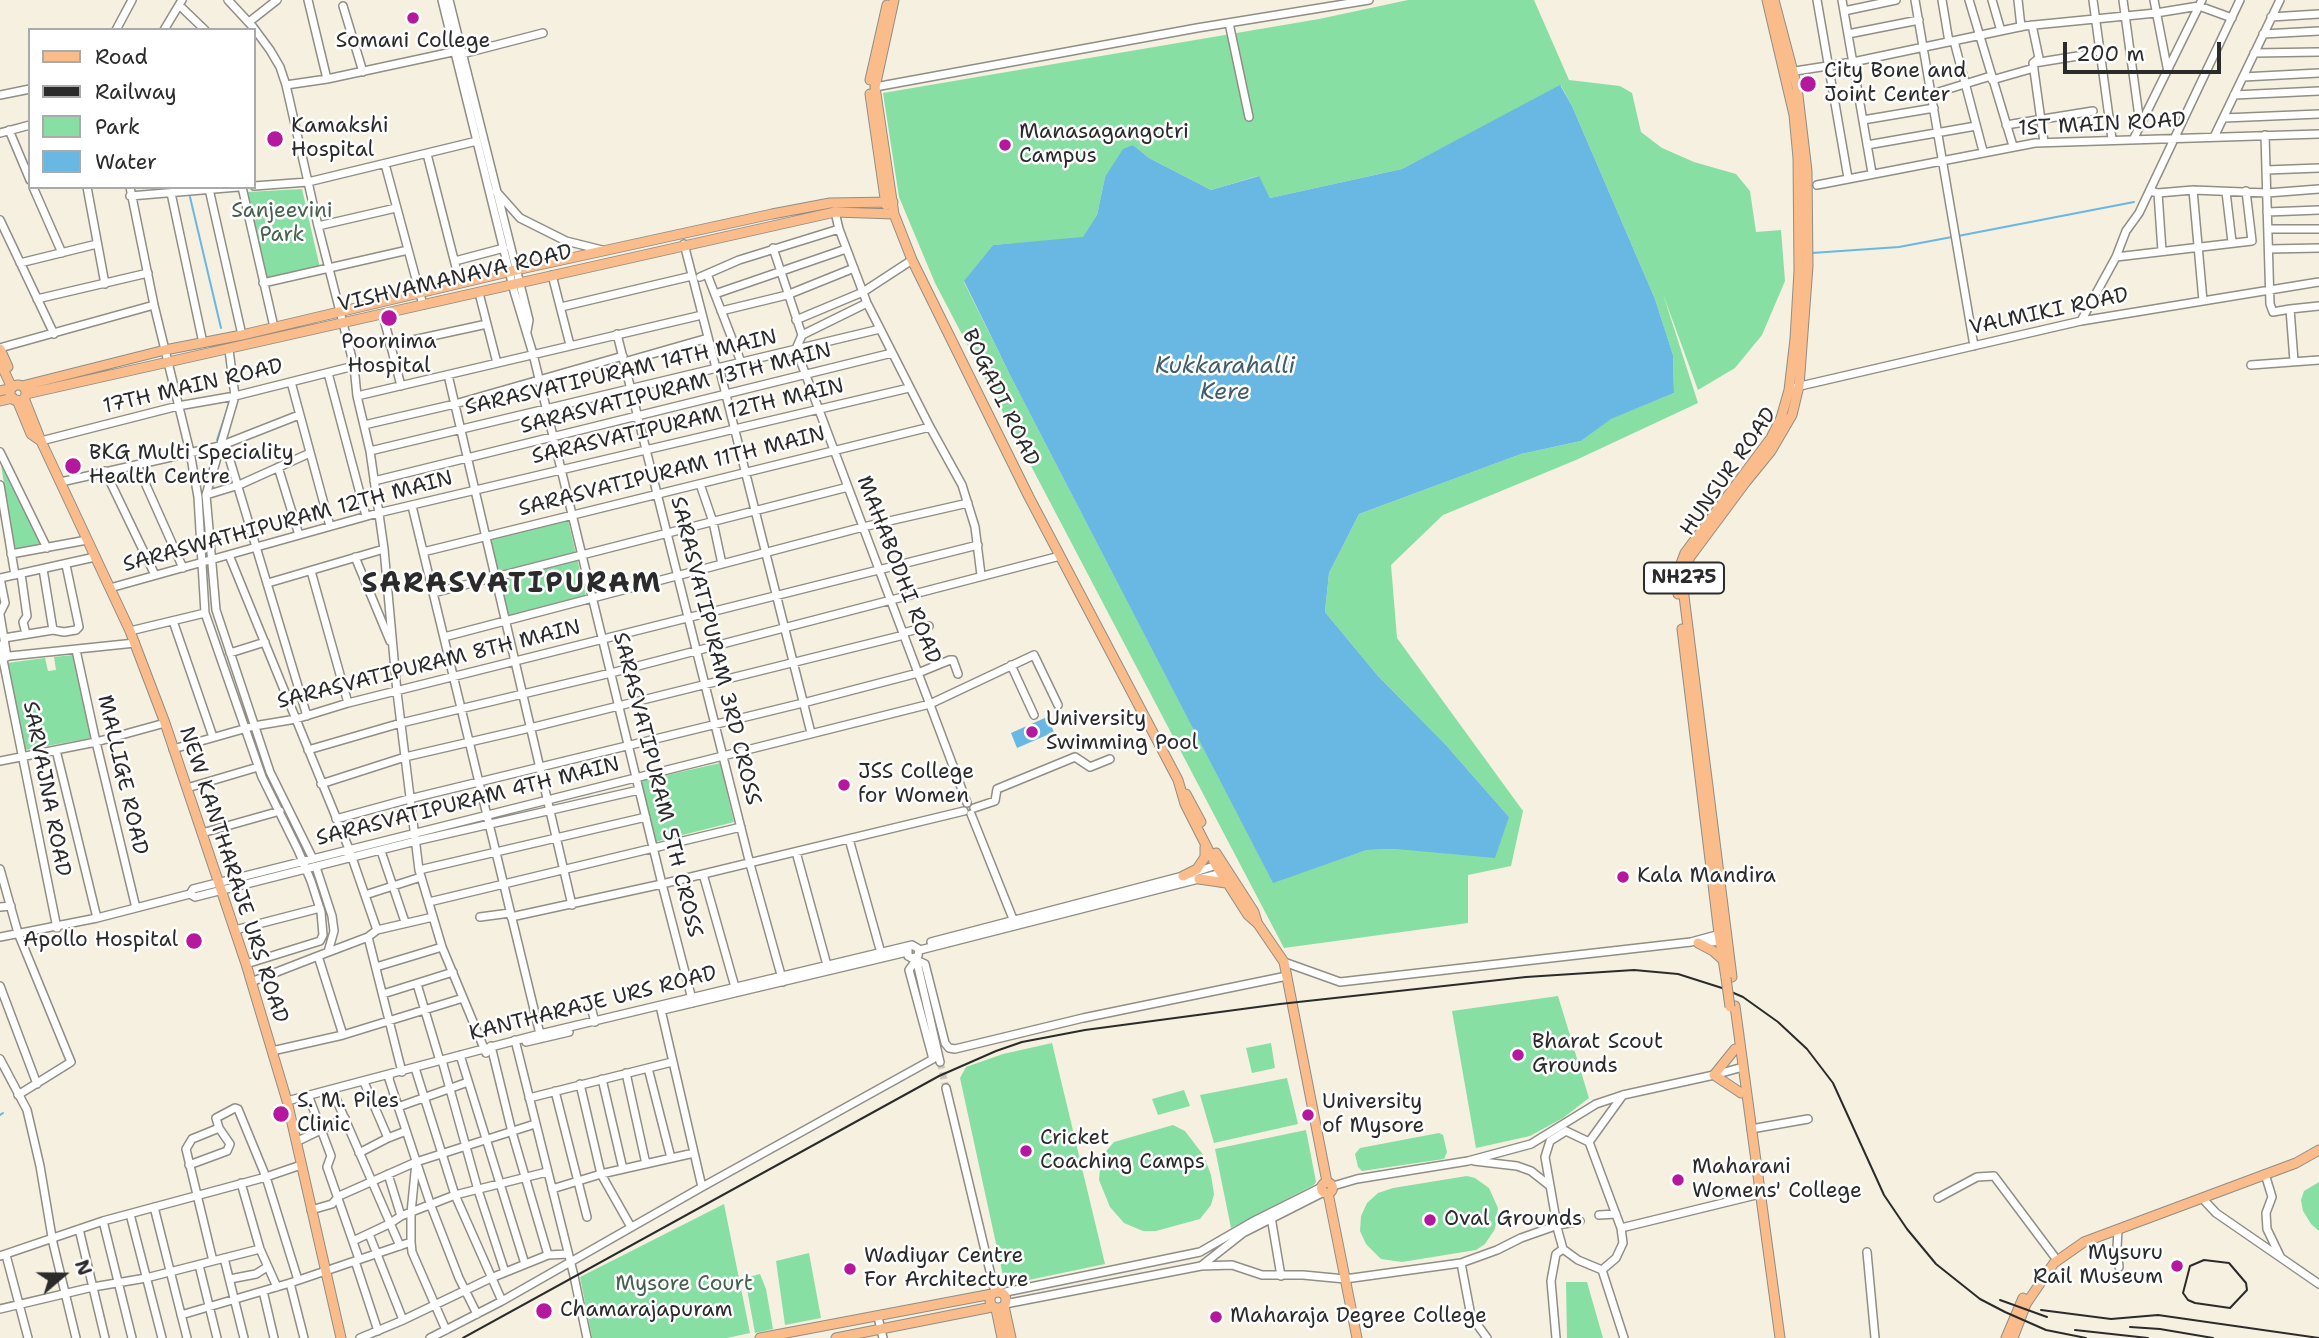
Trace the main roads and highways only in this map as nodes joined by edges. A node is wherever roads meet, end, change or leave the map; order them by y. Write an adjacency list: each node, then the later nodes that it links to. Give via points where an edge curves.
1 (889, 0): 6 (main road, via 869,87)
2 (894, 0): 6 (main road, BOGADI ROAD, via 875,87)
3 (1767, 0): 5 (main road)
4 (1774, 0): 5 (main road)
5 (1788, 72): 20 (main road, HUNSUR ROAD / NH275, via 1804,253 1792,415 1684,570)
6 (890, 202): 7 (main road, BOGADI ROAD); 11 (main road, VISHVAMANAVA ROAD, via 830,203 607,250 165,350)
7 (890, 214): 11 (main road, VISHVAMANAVA ROAD, via 835,212); 13 (main road, BOGADI ROAD, via 1060,556)
8 (0, 349): 11 (main road, NEW KANTHARAJE URS ROAD)
9 (0, 362): 11 (main road, NEW KANTHARAJE URS ROAD)
10 (0, 391): 11 (main road, VISHVAMANAVA ROAD)
11 (19, 393): 12 (main road, VISHVAMANAVA ROAD); 37 (main road, NEW KANTHARAJE URS ROAD, via 130,631 165,723 272,1051)
12 (0, 401)
13 (1182, 788): 14 (main road, BOGADI ROAD); 15 (main road, BOGADI ROAD)
14 (1205, 844): 15 (main road, BOGADI ROAD); 16 (main road, via 1202,862)
15 (1221, 868): 18 (main road, BOGADI ROAD); 19 (main road, BOGADI ROAD)
16 (1183, 876)
17 (1199, 879): 18 (main road)
18 (1227, 883): 19 (main road, BOGADI ROAD)
19 (1258, 923): 42 (main road, BOGADI ROAD, via 1284,961)
20 (1724, 937): 22 (main road); 23 (main road, HUNSUR ROAD)
21 (1694, 943): 22 (main road)
22 (1724, 961): 23 (main road)
23 (1729, 977): 24 (main road, HUNSUR ROAD)
24 (1732, 1006): 25 (main road, HUNSUR ROAD); 26 (main road)
25 (1735, 1049): 26 (main road, HUNSUR ROAD); 27 (main road, via 1714,1075)
26 (1740, 1068): 27 (main road, HUNSUR ROAD); 31 (main road)
27 (1741, 1093): 31 (main road, HUNSUR ROAD)
28 (2319, 1150): 29 (main road)
29 (2303, 1157): 30 (main road); 30 (main road)
30 (2212, 1192): 32 (main road)
31 (1758, 1195): 43 (main road)
32 (2202, 1196): 44 (main road, via 2082,1237 2054,1256 2021,1301); 45 (main road, via 2084,1242 2054,1263 2026,1304)
33 (996, 1293): 34 (main road, via 1006,1298); 34 (main road, via 989,1302); 36 (main road)
34 (999, 1306): 35 (main road); 40 (main road); 41 (main road)
35 (882, 1334): 39 (main road)
36 (782, 1336): 38 (main road)
37 (341, 1338)
38 (760, 1338)
39 (836, 1338)
40 (1002, 1338)
41 (1011, 1338)
42 (1357, 1338)
43 (1778, 1338)
44 (2006, 1338)
45 (2013, 1338)

